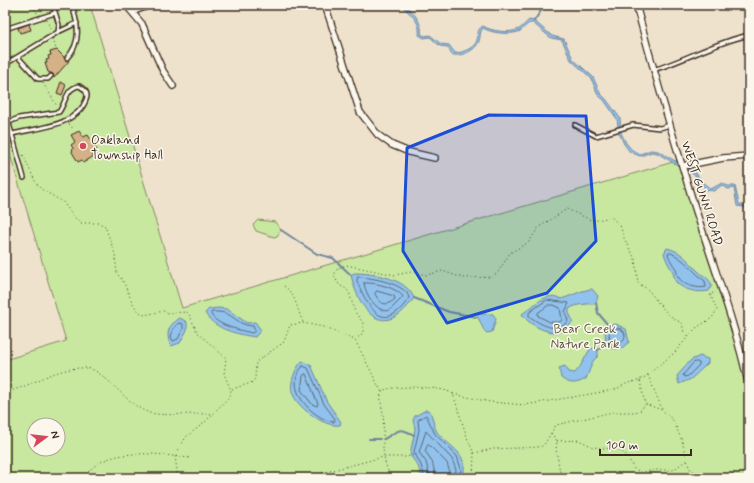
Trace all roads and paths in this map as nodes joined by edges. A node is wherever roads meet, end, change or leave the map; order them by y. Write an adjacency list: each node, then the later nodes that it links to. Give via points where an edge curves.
1 (33, 5): 10 (path)
2 (53, 5): 8 (lane)
3 (72, 5): 12 (lane)
4 (126, 5): 9 (street)
5 (153, 5): 9 (lane)
6 (325, 5): 35 (street, via 360,112 378,134 392,145)
7 (636, 5): 21 (street, WEST GUNN ROAD)
8 (55, 13): 11 (lane); 14 (lane, via 59,25)
9 (132, 13): 24 (street, via 144,28 163,71)
10 (37, 14)
11 (46, 16): 13 (lane); 16 (path)
12 (77, 23): 14 (lane); 19 (lane, via 77,42)
13 (8, 28)
14 (58, 32): 16 (lane)
15 (749, 35): 21 (lane)
16 (53, 36): 17 (path); 18 (lane)
17 (56, 49)
18 (18, 57): 20 (lane, via 9,62); 23 (lane, via 38,79)
19 (67, 58)
20 (5, 69)
21 (653, 70): 30 (street, WEST GUNN ROAD)
22 (51, 76): 23 (lane, via 48,80)
23 (42, 79): 26 (path)
24 (173, 86)
25 (5, 109): 28 (lane)
26 (60, 111): 27 (lane, via 72,87 79,86 85,89 86,101); 28 (lane)
27 (66, 120): 31 (path); 32 (lane, via 51,127)
28 (8, 122): 32 (lane)
29 (575, 125): 30 (lane, via 596,136 634,125 660,128)
30 (670, 125): 36 (street, WEST GUNN ROAD)
31 (74, 130)
32 (12, 134): 33 (lane)
33 (15, 146): 37 (lane); 46 (path, via 22,153 41,189 63,202 81,223 99,223 105,226 115,254 117,274 134,308 144,315 164,311 187,312 197,332 226,358 224,374)
34 (749, 156): 36 (street)
35 (435, 158)
36 (683, 166): 39 (street, WEST GUNN ROAD)
37 (24, 178)
38 (284, 286): 40 (path, via 293,296)
39 (722, 289): 41 (path, via 710,294 717,310 712,318 696,328); 45 (street, WEST GUNN ROAD)
40 (303, 322): 42 (path, via 330,329); 46 (path, via 290,324 284,342 256,362 255,379 252,383)
41 (688, 337): 42 (path, via 684,333 682,323 672,318 657,304 650,292 638,283 635,259 620,225 611,217 593,221 567,209 539,228 529,242 510,253 498,272 492,276 463,278 442,271 427,275 411,272 395,275 346,265 338,268 334,275 337,282 349,292 355,312 363,323 363,333); 43 (path, via 673,354)
42 (356, 340): 47 (path)
43 (648, 374): 44 (path); 51 (path)
44 (640, 380): 49 (path, via 628,382 614,390 525,405 490,402); 50 (path)
45 (749, 387)
46 (231, 390): 52 (path, via 228,399)
47 (382, 391): 49 (path, via 403,387 446,390); 58 (path)
48 (5, 392): 52 (path, via 23,387 57,371 85,368 100,373 120,393 147,413)
49 (453, 394): 56 (path)
50 (645, 404): 51 (path); 53 (path, via 641,410 634,412 613,412 559,423)
51 (662, 410): 60 (path, via 672,420)
52 (214, 414): 57 (path, via 186,437)
53 (550, 433): 54 (path); 56 (path, via 544,445 540,447 493,449)
54 (557, 441): 60 (path, via 579,440 592,447 620,450 627,456 634,469 642,472 673,470); 66 (path)
55 (422, 452): 58 (path, via 407,457)
56 (474, 453): 65 (path)
57 (175, 456): 59 (path); 61 (path, via 159,453 114,457 97,464); 62 (path)
58 (383, 457): 63 (path); 64 (path)
59 (189, 458)
60 (687, 460): 67 (path, via 692,471)
61 (84, 478)
62 (178, 478)
63 (303, 478)
64 (392, 478)
65 (473, 478)
66 (561, 478)
67 (710, 478)

